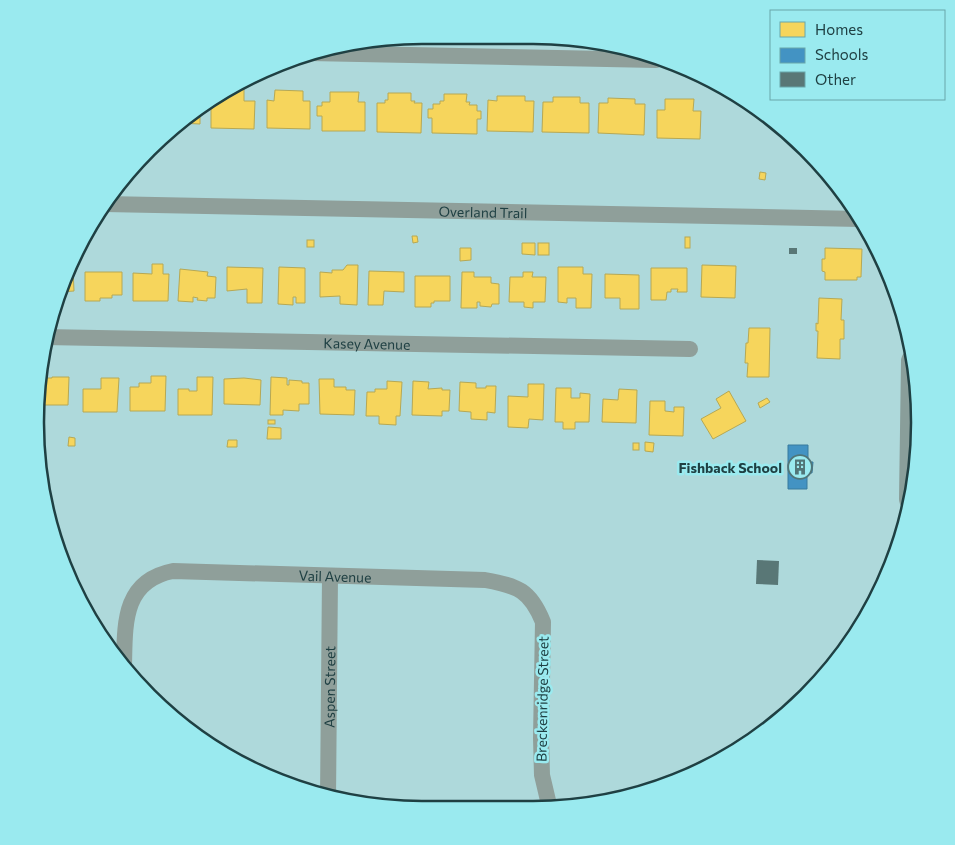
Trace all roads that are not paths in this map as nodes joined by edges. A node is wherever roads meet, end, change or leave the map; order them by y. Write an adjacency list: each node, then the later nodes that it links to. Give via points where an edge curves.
1 (340, 53): 2 (street)
2 (618, 54)
3 (113, 204): 4 (street, Overland Trail)
4 (852, 219)
5 (54, 337): 6 (street, Kasey Avenue)
6 (690, 349)
7 (330, 576): 8 (street, Vail Avenue, via 485,580 506,584); 9 (street, Vail Avenue, via 173,571 159,574 146,581 131,599 125,625); 10 (street, Aspen Street)
8 (526, 593): 11 (street, Breckenridge Street, via 537,606 543,622 542,775)
9 (124, 656)
10 (328, 789)
11 (548, 800)

